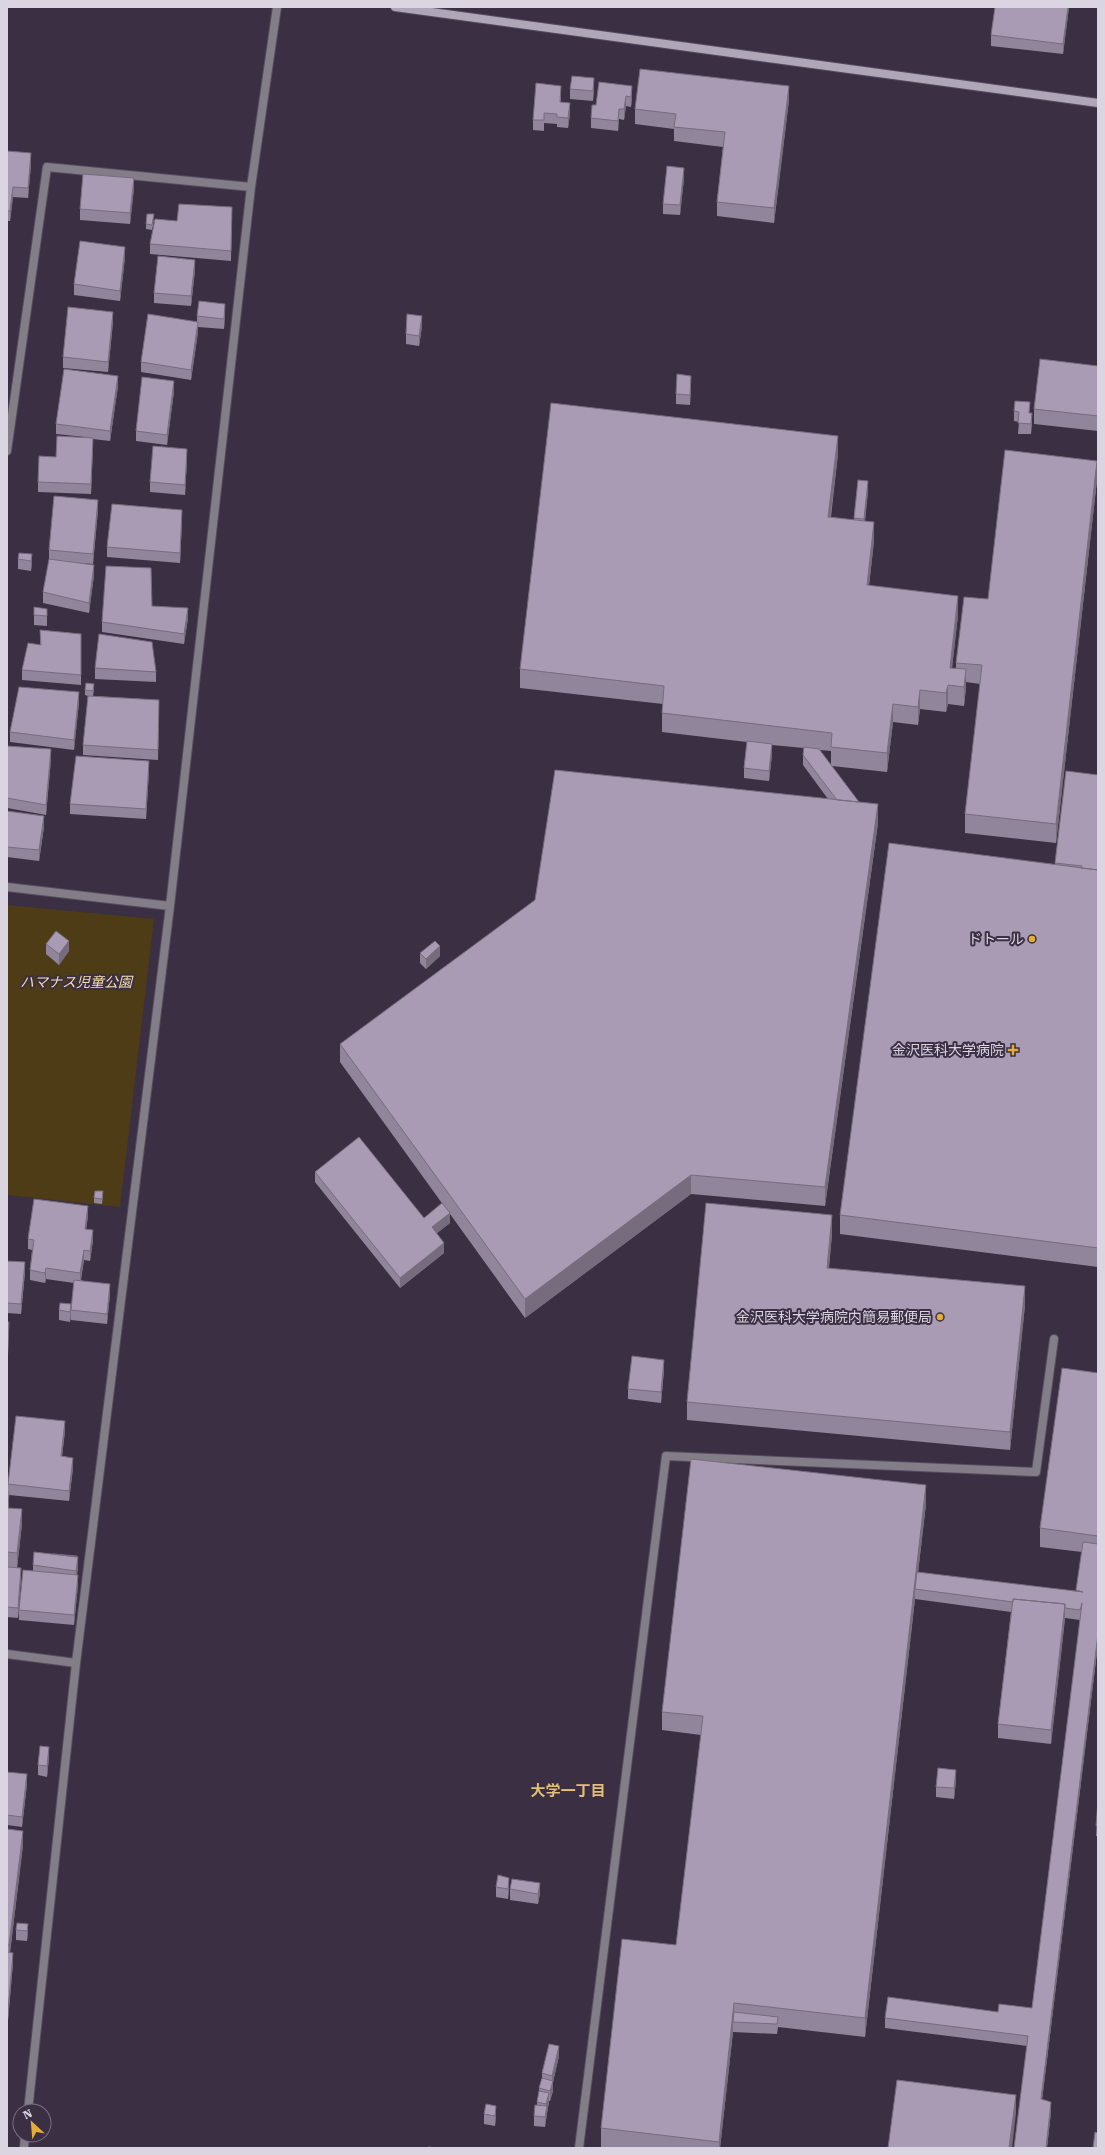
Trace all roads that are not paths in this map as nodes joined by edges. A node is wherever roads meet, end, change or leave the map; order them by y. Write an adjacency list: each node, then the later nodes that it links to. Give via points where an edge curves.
1 (277, 7): 4 (street)
2 (395, 7): 3 (street)
3 (1098, 102)
4 (251, 187): 5 (street, via 47,167); 7 (street)
5 (7, 451)
6 (7, 887): 7 (street)
7 (170, 906): 10 (street)
8 (1054, 1339): 12 (street, via 1036,1472 666,1456)
9 (7, 1654): 10 (street)
10 (76, 1663): 11 (street)
11 (29, 2103)
12 (579, 2148)

